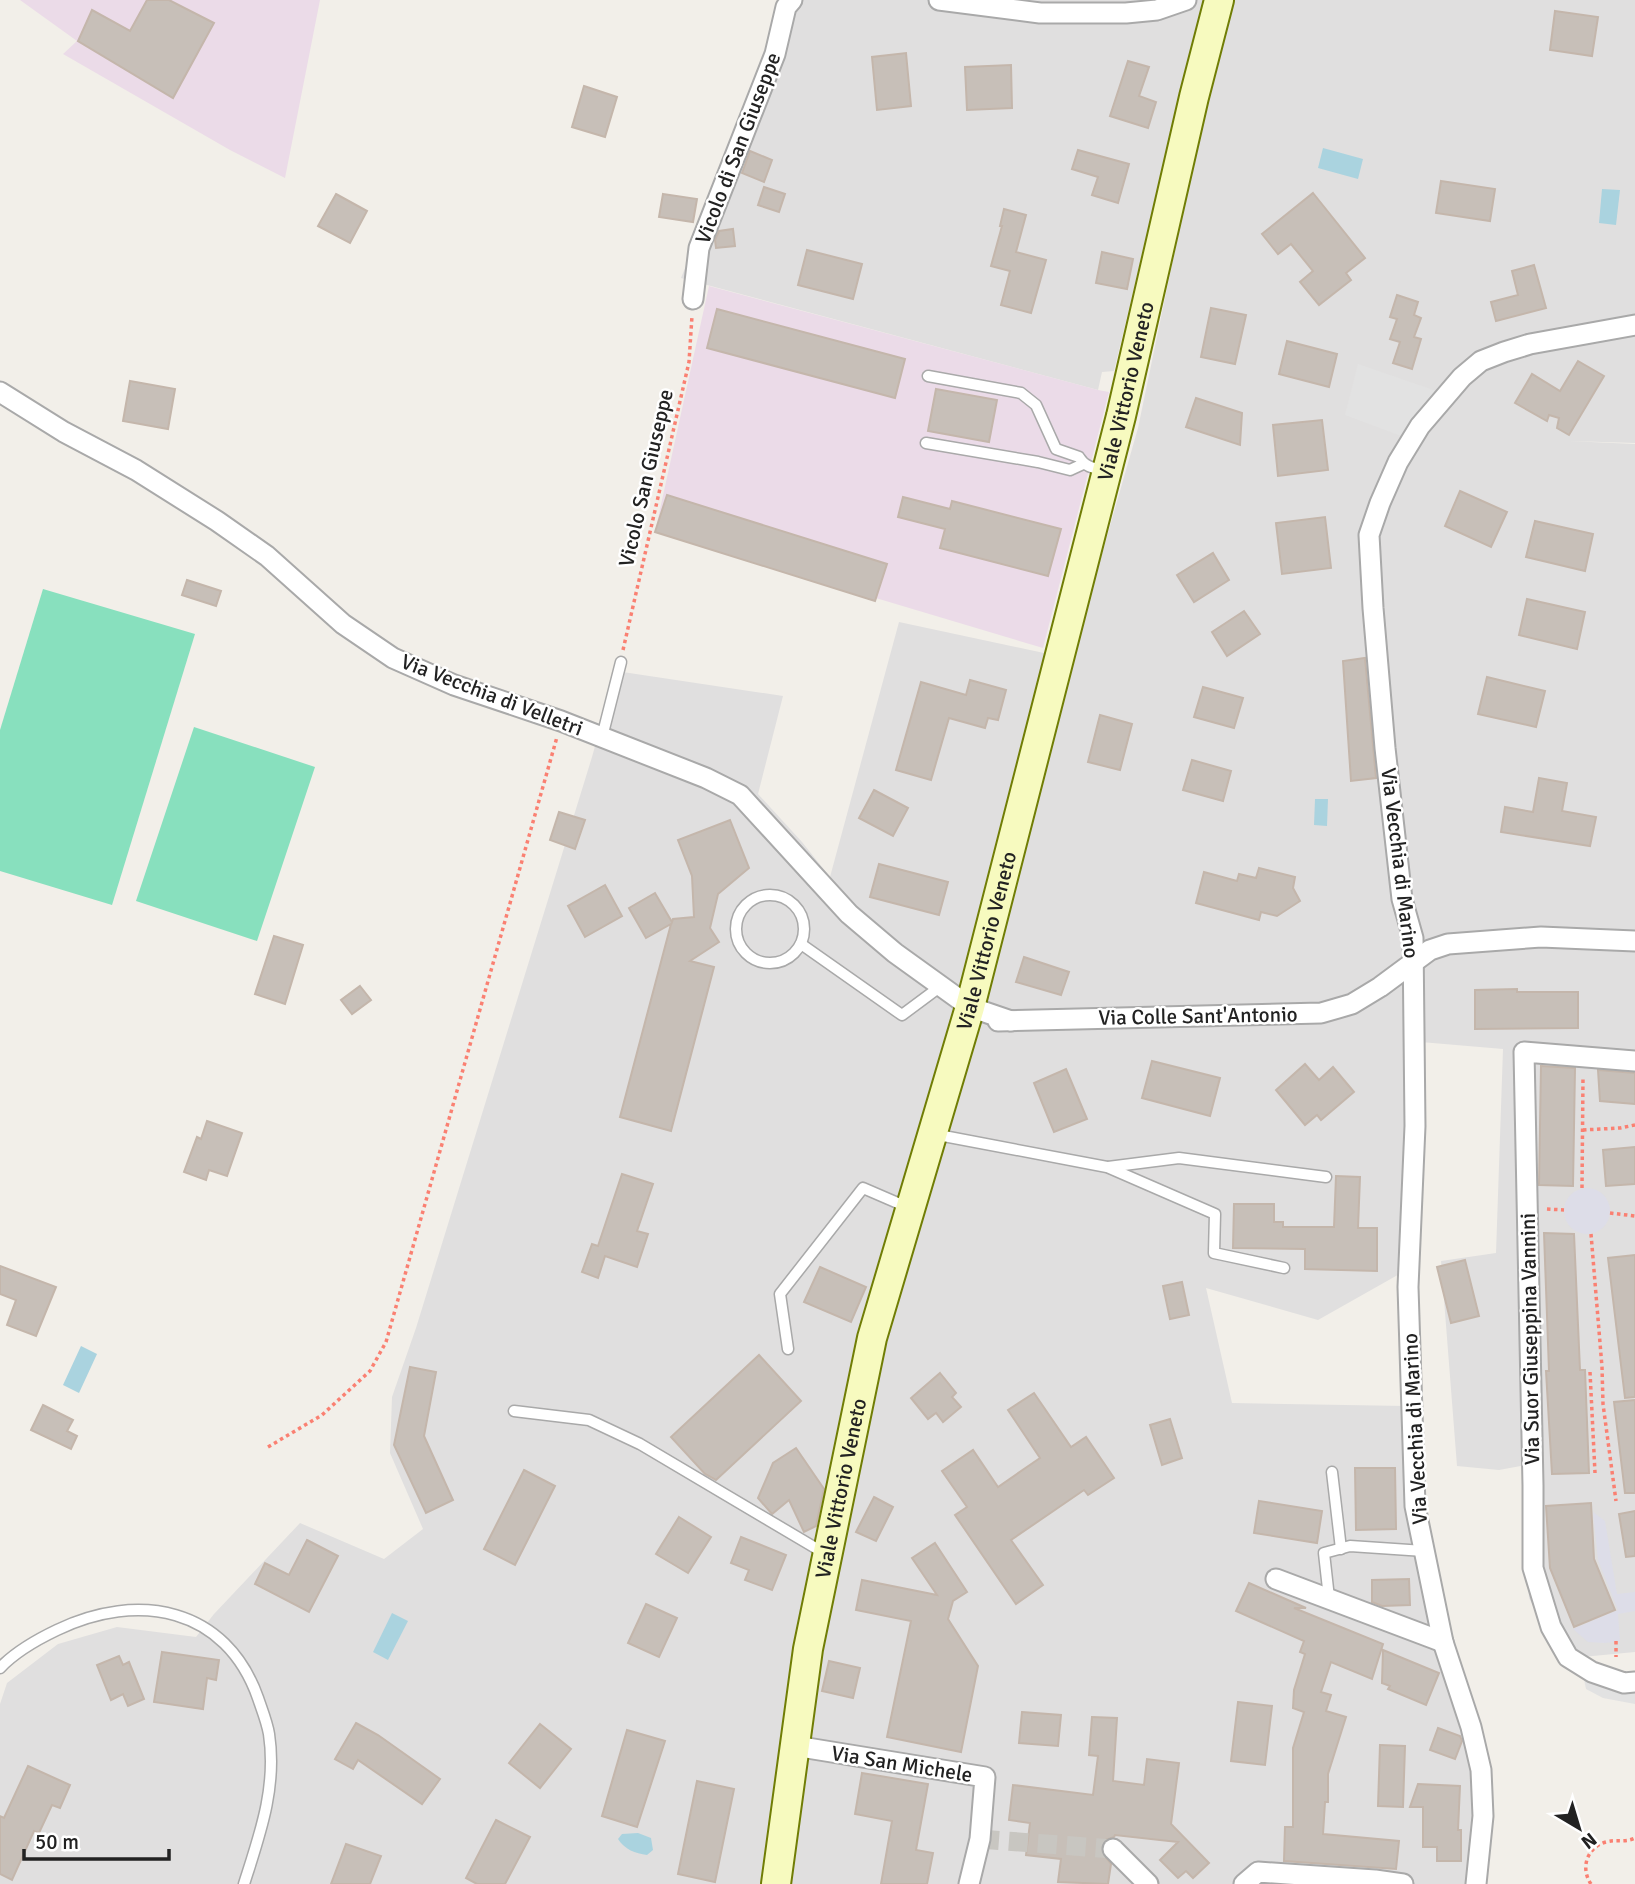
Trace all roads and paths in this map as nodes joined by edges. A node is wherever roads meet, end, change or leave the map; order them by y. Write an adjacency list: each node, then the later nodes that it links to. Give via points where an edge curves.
1 (792, 0): 5 (street, Vicolo di San Giuseppe, via 699,248)
2 (939, 0): 3 (street, via 1040,13 1126,13 1157,10)
3 (1186, 0)
4 (1219, 0): 10 (main road, Viale Vittorio Veneto, via 1121,416)
5 (693, 299): 11 (path, Vicolo San Giuseppe, via 689,362)
6 (1635, 325): 16 (street, Via Vecchia di Marino, via 1530,344 1481,361 1420,426 1380,503 1370,535 1373,608 1402,899 1413,938)
7 (928, 376): 10 (lane, via 1021,393 1037,405 1056,449)
8 (0, 393): 12 (street, Via Vecchia di Velletri, via 217,521 267,556 343,624 393,658 454,685)
9 (926, 443): 10 (lane, via 1070,470)
10 (1095, 468): 18 (main road, Viale Vittorio Veneto)
11 (621, 662): 13 (lane)
12 (561, 722): 13 (street, Via Vecchia di Velletri); 39 (path, via 386,1342 370,1371 322,1415)
13 (602, 737): 17 (street, Via Vecchia di Velletri, via 740,795 849,914)
14 (1633, 940): 16 (street, via 1541,937 1448,944)
15 (801, 944): 15 (lane, via 804,923 785,897 763,895 738,916 736,928 743,949 762,962 785,960); 17 (lane, via 902,1015)
16 (1412, 962): 18 (street, Via Colle Sant'Antonio, via 1371,993 1321,1013 1012,1021); 44 (street, Via Vecchia di Marino, via 1415,1126 1409,1287 1415,1506)
17 (941, 986): 18 (street, Via Vecchia di Velletri)
18 (968, 1015): 23 (main road, Viale Vittorio Veneto)
19 (1583, 1057): 20 (street, Via Suor Giuseppina Vannini); 22 (path); 52 (street, Via Suor Giuseppina Vannini, via 1524,1052 1533,1568 1551,1627 1567,1657 1592,1672)
20 (1635, 1061)
21 (1635, 1125): 22 (path)
22 (1583, 1130): 26 (path)
23 (933, 1134): 24 (lane); 27 (main road, Viale Vittorio Veneto)
24 (1107, 1167): 25 (lane, via 1179,1158); 33 (lane, via 1215,1214 1214,1253)
25 (1326, 1177)
26 (1582, 1188)
27 (911, 1209): 34 (lane, via 863,1188 780,1294); 45 (main road, Viale Vittorio Veneto, via 872,1338)
28 (1544, 1209): 29 (path)
29 (1563, 1210)
30 (1610, 1213): 31 (path)
31 (1635, 1216)
32 (1591, 1234): 36 (path)
33 (1284, 1268)
34 (788, 1349)
35 (1590, 1373): 37 (path)
36 (1603, 1404): 37 (path); 42 (path)
37 (1592, 1405): 41 (path)
38 (514, 1411): 45 (lane, via 589,1420 640,1444)
39 (268, 1447)
40 (1332, 1472): 43 (lane)
41 (1595, 1473)
42 (1616, 1501)
43 (1341, 1549): 44 (lane); 47 (lane, via 1324,1553)
44 (1424, 1551): 49 (street, Via Vecchia di Marino)
45 (827, 1555): 53 (main road, Viale Vittorio Veneto)
46 (1276, 1579): 47 (street)
47 (1329, 1598): 49 (street)
48 (1616, 1641): 50 (path)
49 (1443, 1642): 63 (street, Via Vecchia di Marino, via 1481,1770 1483,1816)
50 (1616, 1657)
51 (0, 1668): 57 (lane, via 50,1633 110,1612 171,1614 194,1621 215,1635 250,1679 269,1733 269,1796)
52 (1635, 1682)
53 (795, 1746): 58 (main road, Viale Vittorio Veneto); 59 (street, Via San Michele, via 985,1777 980,1839)
54 (1635, 1838): 64 (path, via 1604,1842 1589,1853 1585,1871)
55 (1113, 1849): 60 (street)
56 (1375, 1882): 61 (street, via 1258,1872); 62 (street)
57 (244, 1884)
58 (776, 1884)
59 (969, 1884)
60 (1148, 1884)
61 (1244, 1884)
62 (1403, 1884)
63 (1476, 1884)
64 (1591, 1884)

